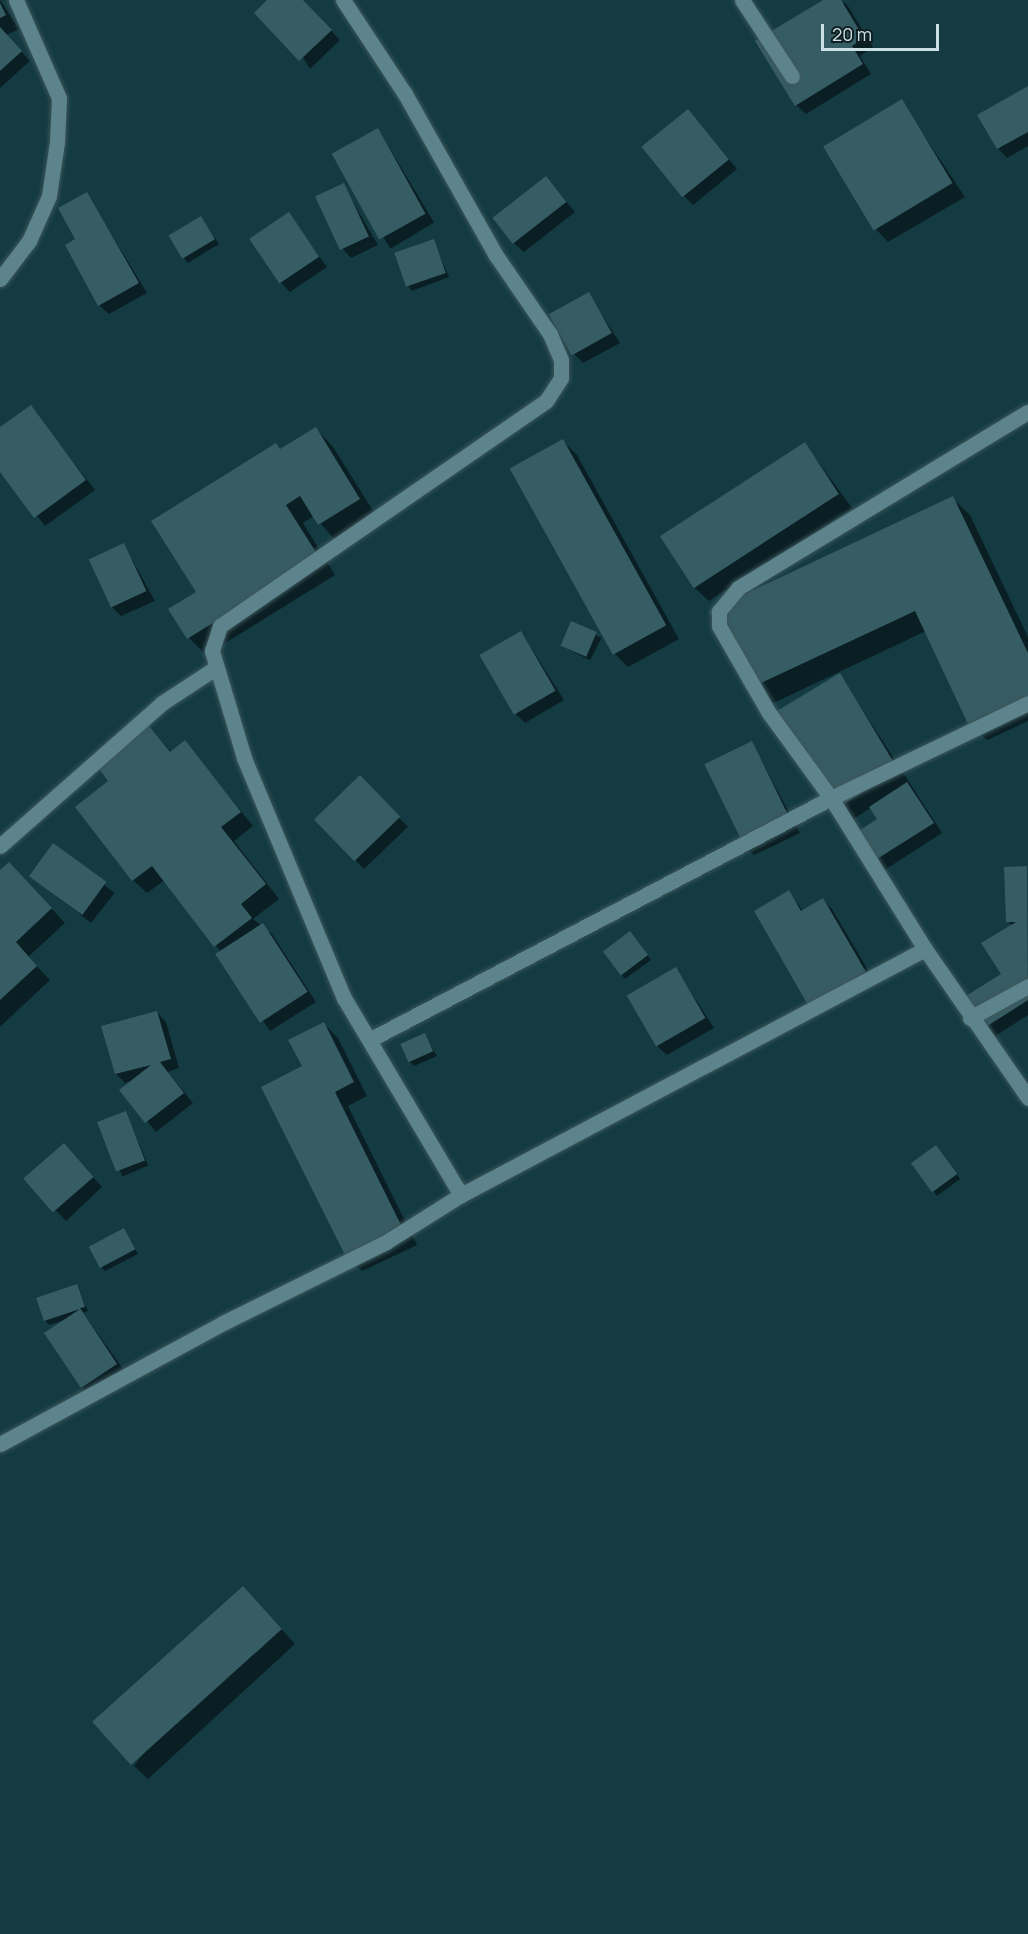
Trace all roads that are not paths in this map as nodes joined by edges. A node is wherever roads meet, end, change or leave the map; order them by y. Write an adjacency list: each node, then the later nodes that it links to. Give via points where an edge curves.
1 (16, 0): 5 (street, via 59,98 57,142 49,196 29,241)
2 (343, 0): 7 (street, via 405,94 495,254 550,334 561,360 561,378 546,401 220,626 212,639)
3 (742, 0): 4 (street)
4 (792, 76)
5 (0, 279)
6 (1028, 412): 9 (street, via 724,600 719,626 769,712)
7 (215, 668): 10 (street, via 162,703); 14 (street, via 275,836 344,998)
8 (1028, 703): 9 (street)
9 (831, 798): 11 (street); 14 (street)
10 (0, 846)
11 (925, 949): 13 (street); 16 (street)
12 (1028, 986): 13 (street)
13 (970, 1018): 15 (street)
14 (369, 1040): 16 (street)
15 (1028, 1098)
16 (461, 1195): 17 (street, via 386,1242 223,1323)
17 (0, 1444)

